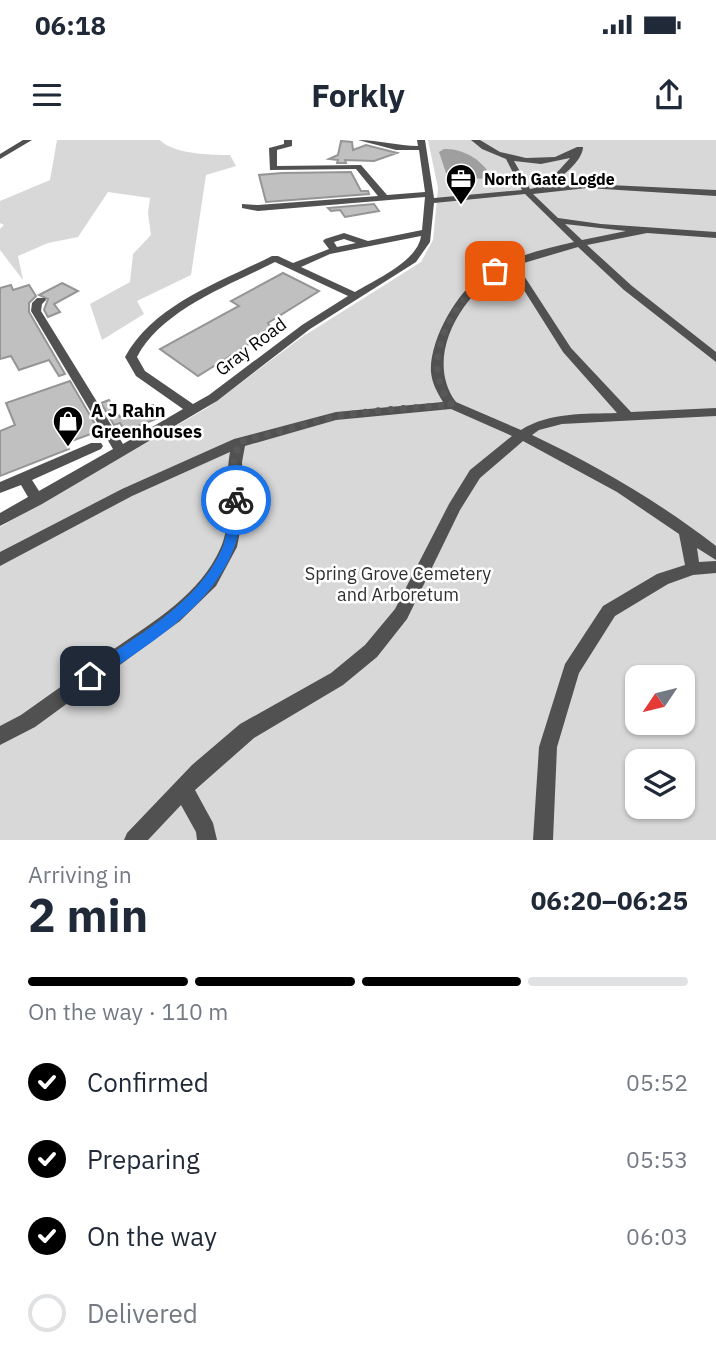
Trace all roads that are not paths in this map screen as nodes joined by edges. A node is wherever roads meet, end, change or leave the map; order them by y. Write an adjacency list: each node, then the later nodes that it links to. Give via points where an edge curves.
1 (28, 140): 7 (street)
2 (288, 140): 12 (street, via 288,146 273,148 273,168 358,167)
3 (362, 140): 5 (street, via 396,148)
4 (475, 140): 8 (street)
5 (422, 144): 13 (street, Gray Road)
6 (581, 145): 8 (street, via 574,154 545,160); 9 (street, via 576,158)
7 (0, 158)
8 (509, 158): 10 (street)
9 (542, 188): 10 (street); 11 (street, via 623,186)
10 (526, 190): 13 (street); 15 (street)
11 (716, 193)
12 (384, 197): 13 (street); 14 (street)
13 (430, 197): 17 (street, Gray Road)
14 (245, 206)
15 (558, 220): 16 (street); 19 (street)
16 (644, 230): 18 (street); 19 (street)
17 (428, 232): 21 (street, via 335,251); 22 (street, Gray Road, via 413,260)
18 (716, 235)
19 (584, 244): 20 (street); 24 (street, via 628,288)
20 (512, 264): 25 (street, via 470,291 440,345 438,382); 28 (street, via 568,349)
21 (292, 267): 22 (street); 26 (street, via 275,258 161,319 134,347 131,357 140,373)
22 (355, 296): 26 (street, Gray Road)
23 (41, 300): 32 (street, via 36,312)
24 (716, 358)
25 (452, 405): 29 (street); 30 (street, via 337,416)
26 (193, 410): 32 (street, Gray Road)
27 (716, 412): 28 (street)
28 (626, 415): 29 (street, via 562,420)
29 (523, 435): 37 (street, via 631,492); 43 (street, via 475,474 401,614 371,651 337,679 247,731)
30 (239, 442): 39 (street, via 158,476); 42 (street, via 234,462 237,510 229,547 210,581 174,616 28,721)
31 (96, 446): 33 (street)
32 (121, 452): 35 (street, Gray Road)
33 (23, 478): 34 (street); 35 (street)
34 (0, 488)
35 (37, 499): 36 (street, Gray Road)
36 (0, 520)
37 (685, 530): 38 (street); 41 (street)
38 (716, 554)
39 (0, 560)
40 (716, 567): 41 (street)
41 (693, 569): 46 (street, via 663,579 609,611 571,670 548,747)
42 (0, 736)
43 (183, 788): 44 (street); 45 (street)
44 (134, 840)
45 (207, 840)
46 (543, 840)

